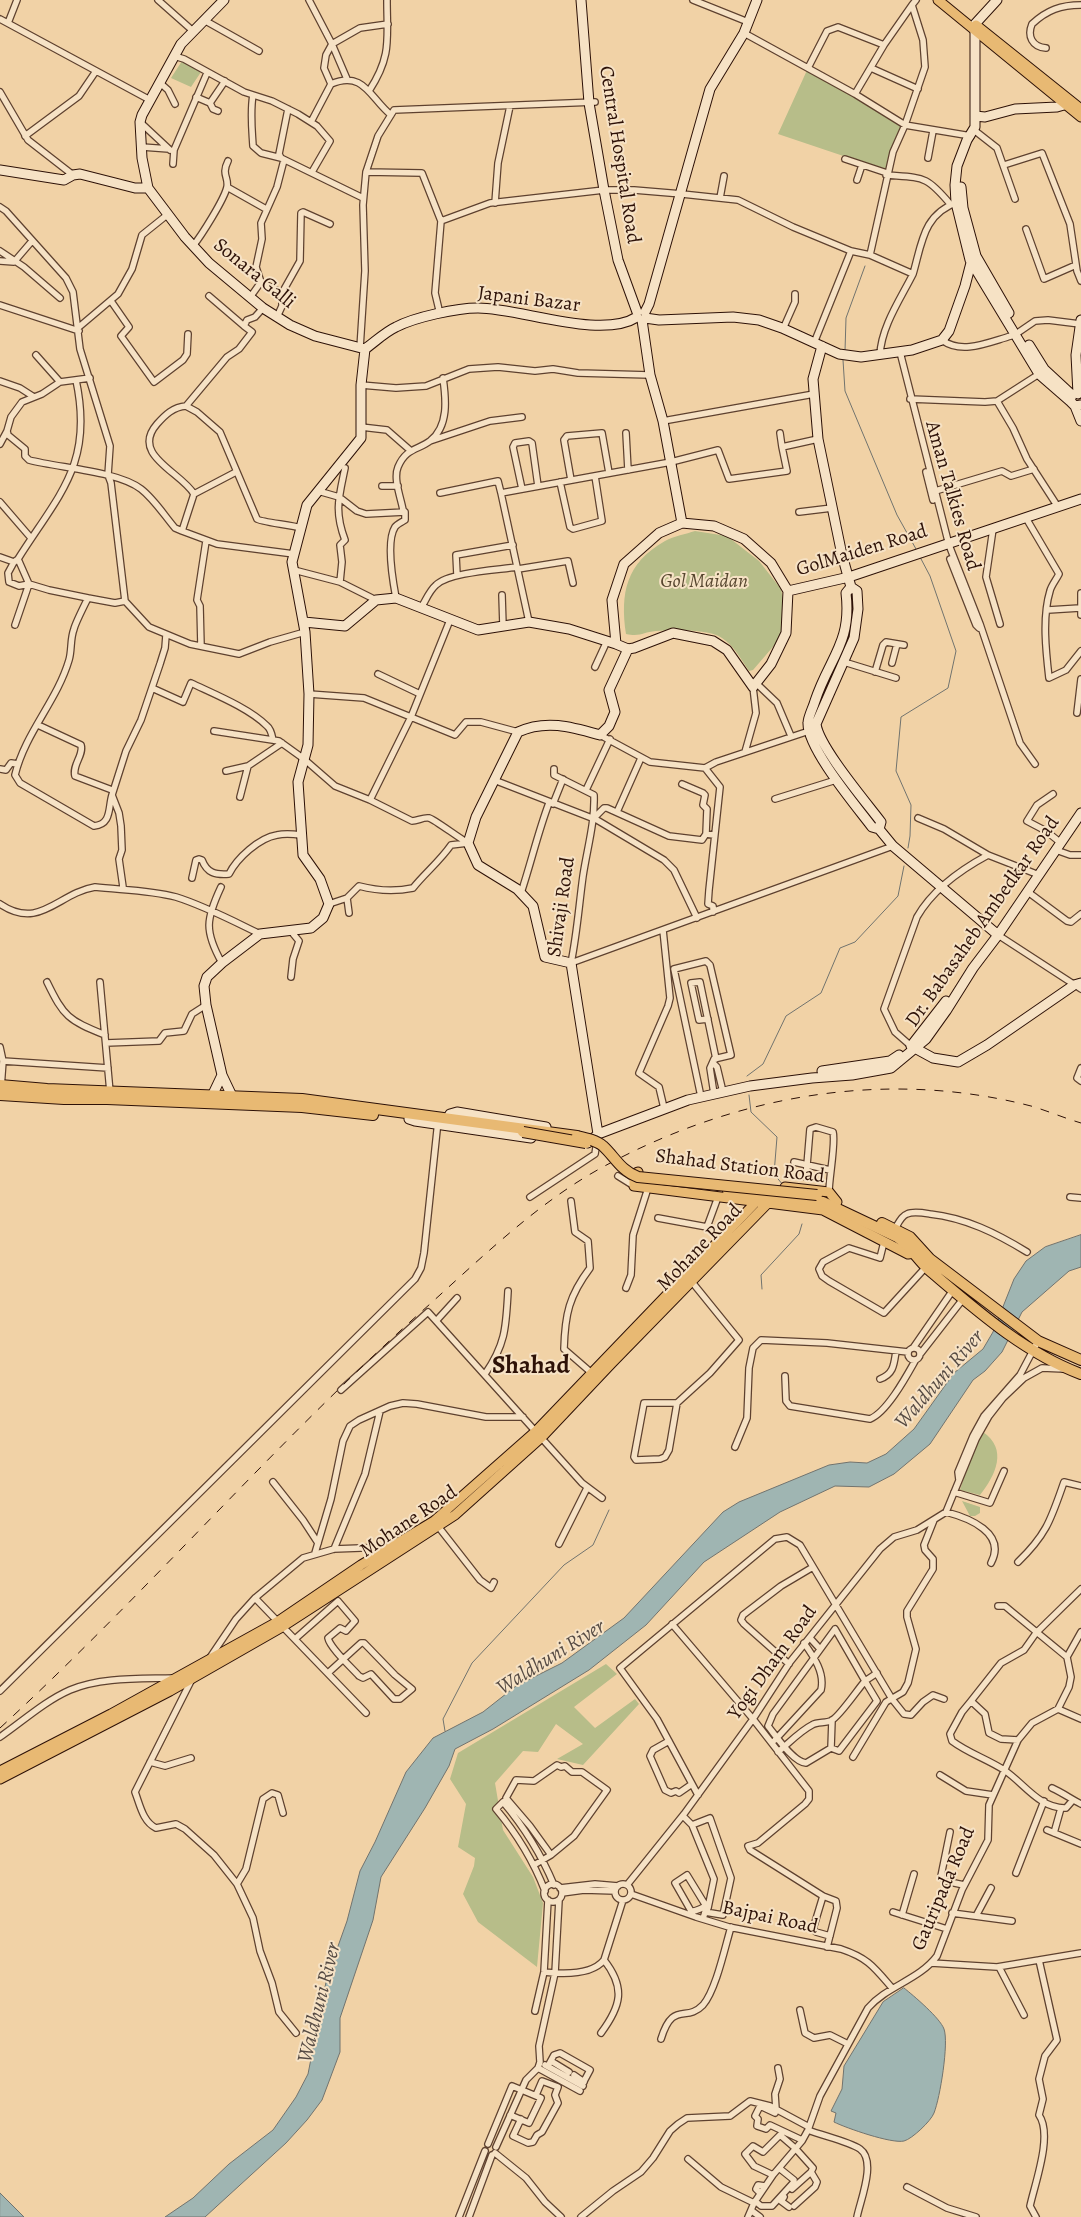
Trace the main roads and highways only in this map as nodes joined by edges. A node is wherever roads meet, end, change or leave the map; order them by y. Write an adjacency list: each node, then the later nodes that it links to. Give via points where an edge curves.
1 (938, 0): 3 (main road)
2 (947, 0): 3 (main road)
3 (975, 28): 4 (main road)
4 (1080, 113)
5 (1, 1090): 6 (highway, via 232,1100)
6 (355, 1110): 7 (highway); 7 (highway)
7 (441, 1121): 8 (highway, bridge, via 466,1122 590,1144 631,1180)
8 (825, 1197): 9 (main road, Shahad Station Road, via 786,1187 634,1174 634,1186); 11 (highway); 11 (highway, via 910,1237)
9 (756, 1202): 10 (main road, Shahad Station Road); 16 (main road, Mohane Road)
10 (768, 1203): 11 (main road, Shahad Station Road, via 824,1210 908,1254); 16 (main road, Mohane Road)
11 (916, 1250): 12 (highway); 12 (highway, via 926,1267)
12 (970, 1300): 13 (highway); 13 (highway, via 1028,1334)
13 (1032, 1346): 14 (highway); 15 (highway)
14 (1081, 1360)
15 (1076, 1372)
16 (594, 1376): 17 (main road, Mohane Road, via 539,1434)
17 (436, 1524): 18 (main road, Mohane Road); 18 (main road, Mohane Road, via 388,1547)
18 (358, 1571): 19 (main road, Mohane Road)
19 (280, 1625): 20 (main road, Mohane Road); 20 (main road, Mohane Road, via 207,1661)
20 (192, 1674): 21 (main road, Mohane Road, via 176,1678); 22 (main road, Mohane Road)
21 (0, 1771)
22 (0, 1779)

